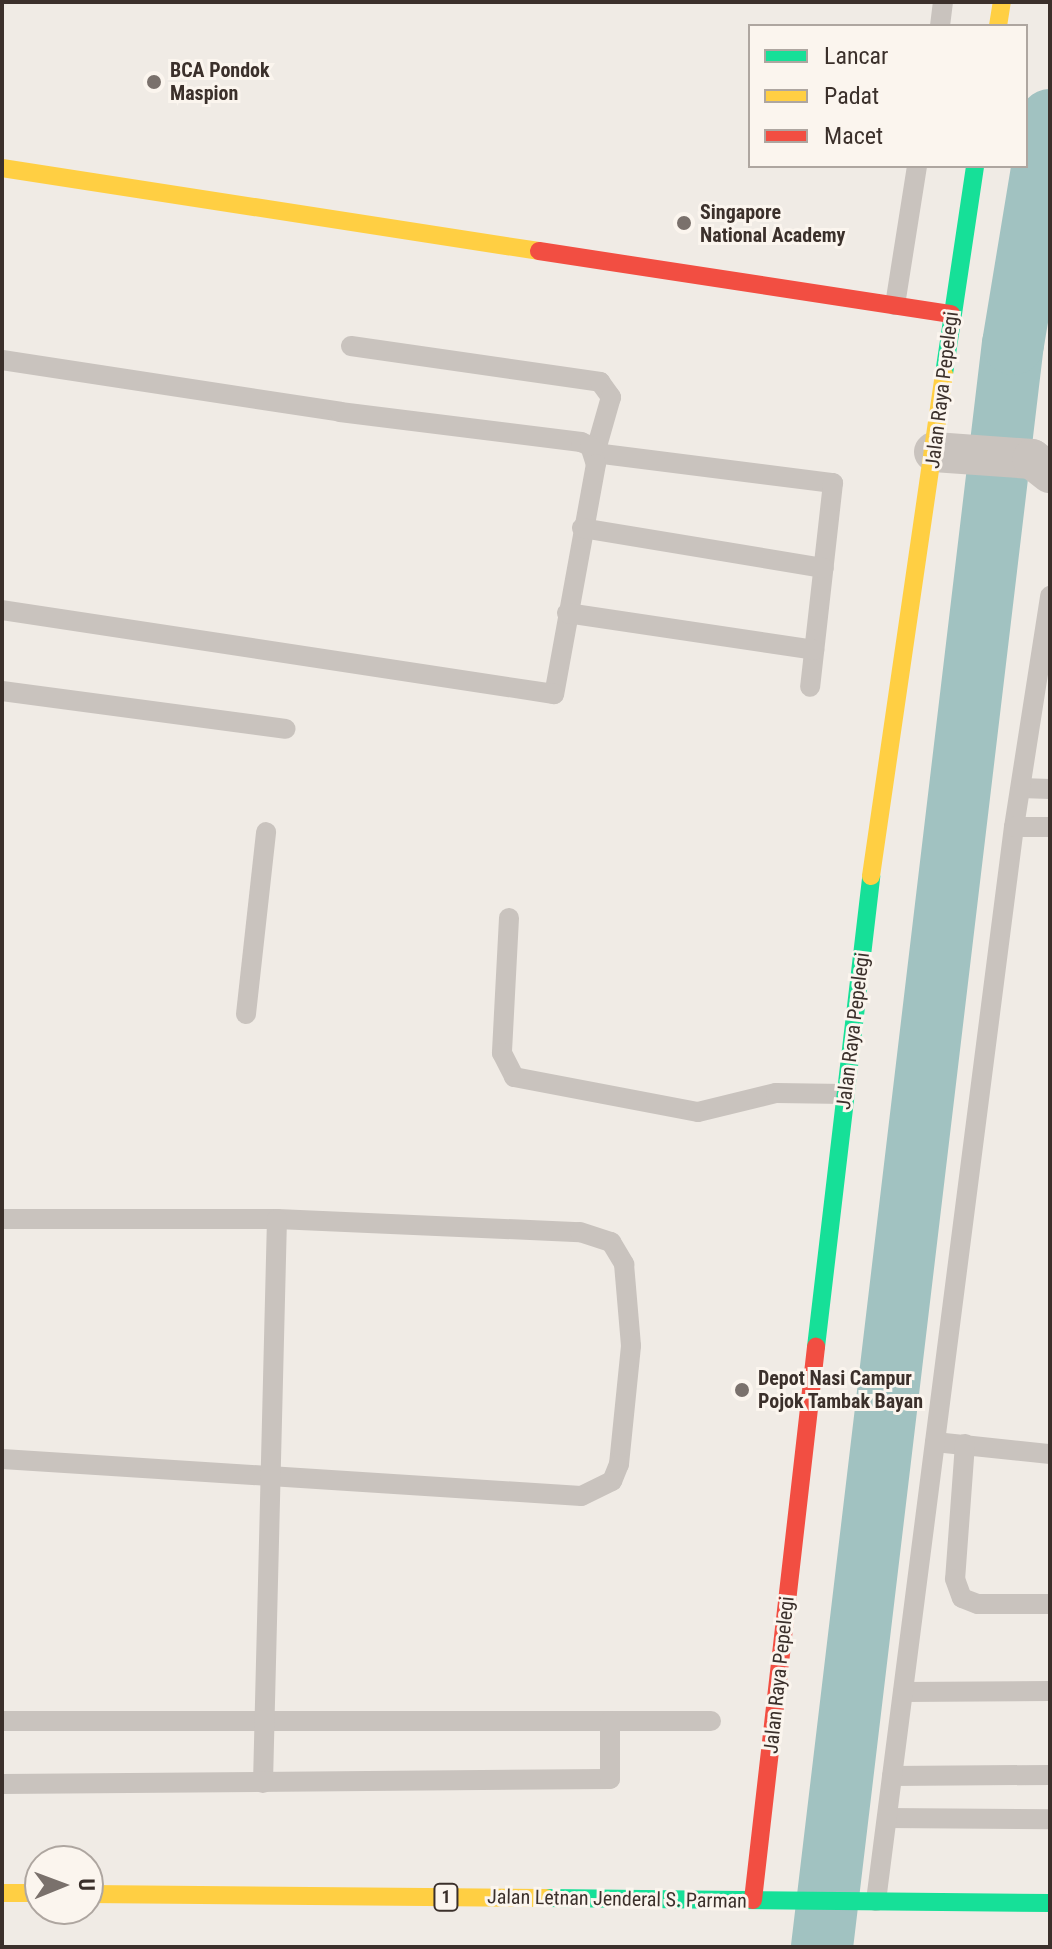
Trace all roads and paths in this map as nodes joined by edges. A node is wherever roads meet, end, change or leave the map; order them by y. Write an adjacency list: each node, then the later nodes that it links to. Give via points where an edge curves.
1 (943, 2): 3 (lane)
2 (1002, 2): 4 (main road)
3 (940, 24)
4 (998, 24)
5 (2, 168): 8 (main road)
6 (917, 168): 8 (lane)
7 (975, 168): 9 (main road, Jalan Raya Pepelegi)
8 (895, 305): 9 (main road)
9 (951, 314): 13 (main road, Jalan Raya Pepelegi)
10 (351, 346): 12 (lane, via 600,382 611,397)
11 (2, 360): 12 (lane, via 340,412 581,442)
12 (595, 453): 15 (lane); 16 (lane, via 833,483)
13 (947, 453): 14 (street); 31 (main road, Jalan Raya Pepelegi, via 876,829)
14 (1039, 458)
15 (582, 528): 16 (lane); 19 (lane)
16 (824, 568): 20 (lane)
17 (1050, 596): 24 (lane)
18 (2, 610): 19 (lane, via 554,694)
19 (567, 613): 20 (lane)
20 (814, 650): 21 (lane)
21 (810, 687)
22 (2, 691): 23 (lane)
23 (285, 729)
24 (1021, 788): 25 (lane); 26 (lane)
25 (1050, 789)
26 (1014, 827): 27 (lane); 34 (lane)
27 (1050, 827)
28 (266, 832): 30 (lane)
29 (509, 918): 31 (lane, via 502,1053 514,1077 698,1112 776,1093)
30 (246, 1014)
31 (845, 1094): 55 (main road, Jalan Raya Pepelegi)
32 (2, 1219): 33 (lane)
33 (277, 1219): 38 (lane); 38 (lane, via 599,1236 618,1250 624,1264 631,1346 619,1464 601,1491 581,1496)
34 (935, 1442): 35 (lane); 41 (lane)
35 (965, 1444): 36 (lane); 39 (lane, via 955,1579 962,1598 978,1604)
36 (1050, 1454)
37 (2, 1459): 38 (lane)
38 (268, 1476): 45 (lane)
39 (1050, 1604)
40 (1050, 1691): 41 (lane)
41 (903, 1692): 47 (lane)
42 (2, 1721): 45 (lane)
43 (610, 1721): 44 (lane); 45 (lane); 48 (lane, via 610,1779)
44 (711, 1721)
45 (263, 1724): 48 (lane)
46 (1050, 1775): 47 (lane)
47 (892, 1776): 50 (lane)
48 (263, 1783): 49 (lane)
49 (2, 1784)
50 (887, 1818): 51 (lane); 56 (lane)
51 (1050, 1819)
52 (2, 1893): 53 (main road)
53 (24, 1893)
54 (104, 1894): 55 (main road, Jalan Letnan Jenderal S. Parman / 1)
55 (753, 1900): 56 (main road, Jalan Letnan Jenderal S. Parman / 1)
56 (876, 1901): 57 (main road, Jalan Letnan Jenderal S. Parman / 1)
57 (1050, 1903)

